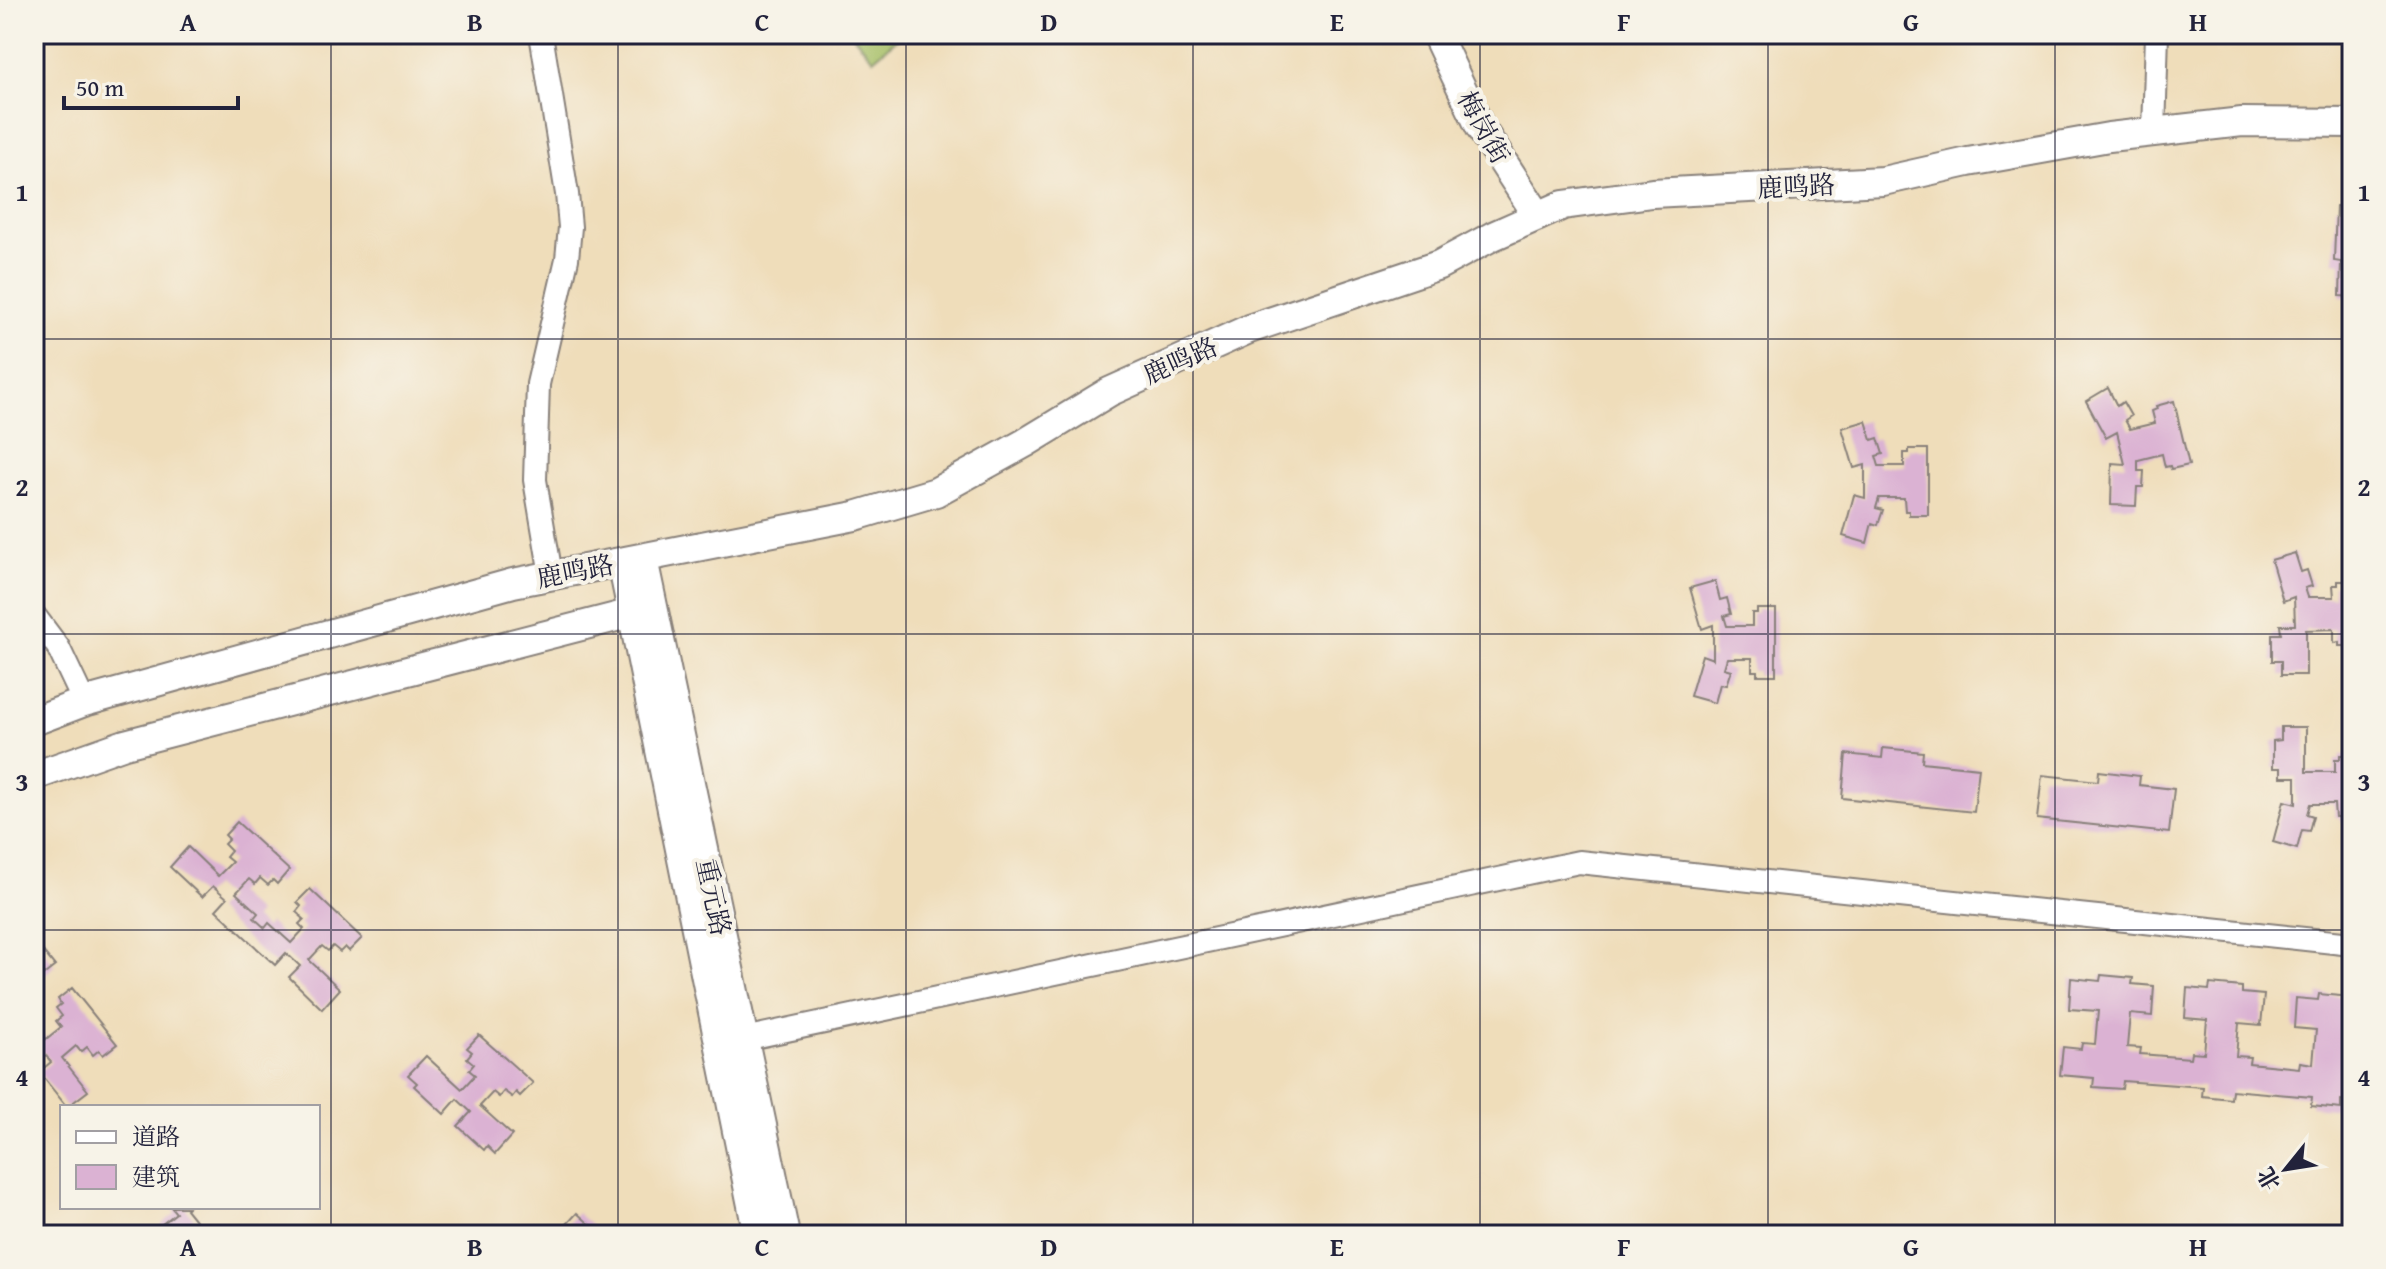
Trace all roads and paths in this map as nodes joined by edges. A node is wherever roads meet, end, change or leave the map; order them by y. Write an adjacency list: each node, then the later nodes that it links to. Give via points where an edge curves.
1 (541, 34): 8 (street, via 570,227 538,384 535,480)
2 (1436, 34): 6 (street, 梅岗街, via 1480,127)
3 (2157, 34): 5 (street)
4 (2352, 123): 5 (street, 鹿鸣路, via 2242,122)
5 (2154, 132): 6 (street, 鹿鸣路, via 1883,181 1652,193 1563,205)
6 (1538, 216): 7 (street, 鹿鸣路, via 1439,265 1249,329 1109,392 936,492 855,516)
7 (632, 560): 8 (street, 鹿鸣路); 9 (street, 重元路)
8 (551, 575): 11 (street, 鹿鸣路)
9 (643, 610): 13 (street, 鹿鸣路, via 125,744); 15 (street, 重元路); 16 (street, 重元路)
10 (34, 615): 11 (street, via 58,647)
11 (84, 702): 12 (street, 鹿鸣路)
12 (34, 721)
13 (34, 776)
14 (2352, 944): 15 (street, via 1579,862)
15 (744, 1039): 17 (street, 重元路)
16 (758, 1235)
17 (785, 1235)

